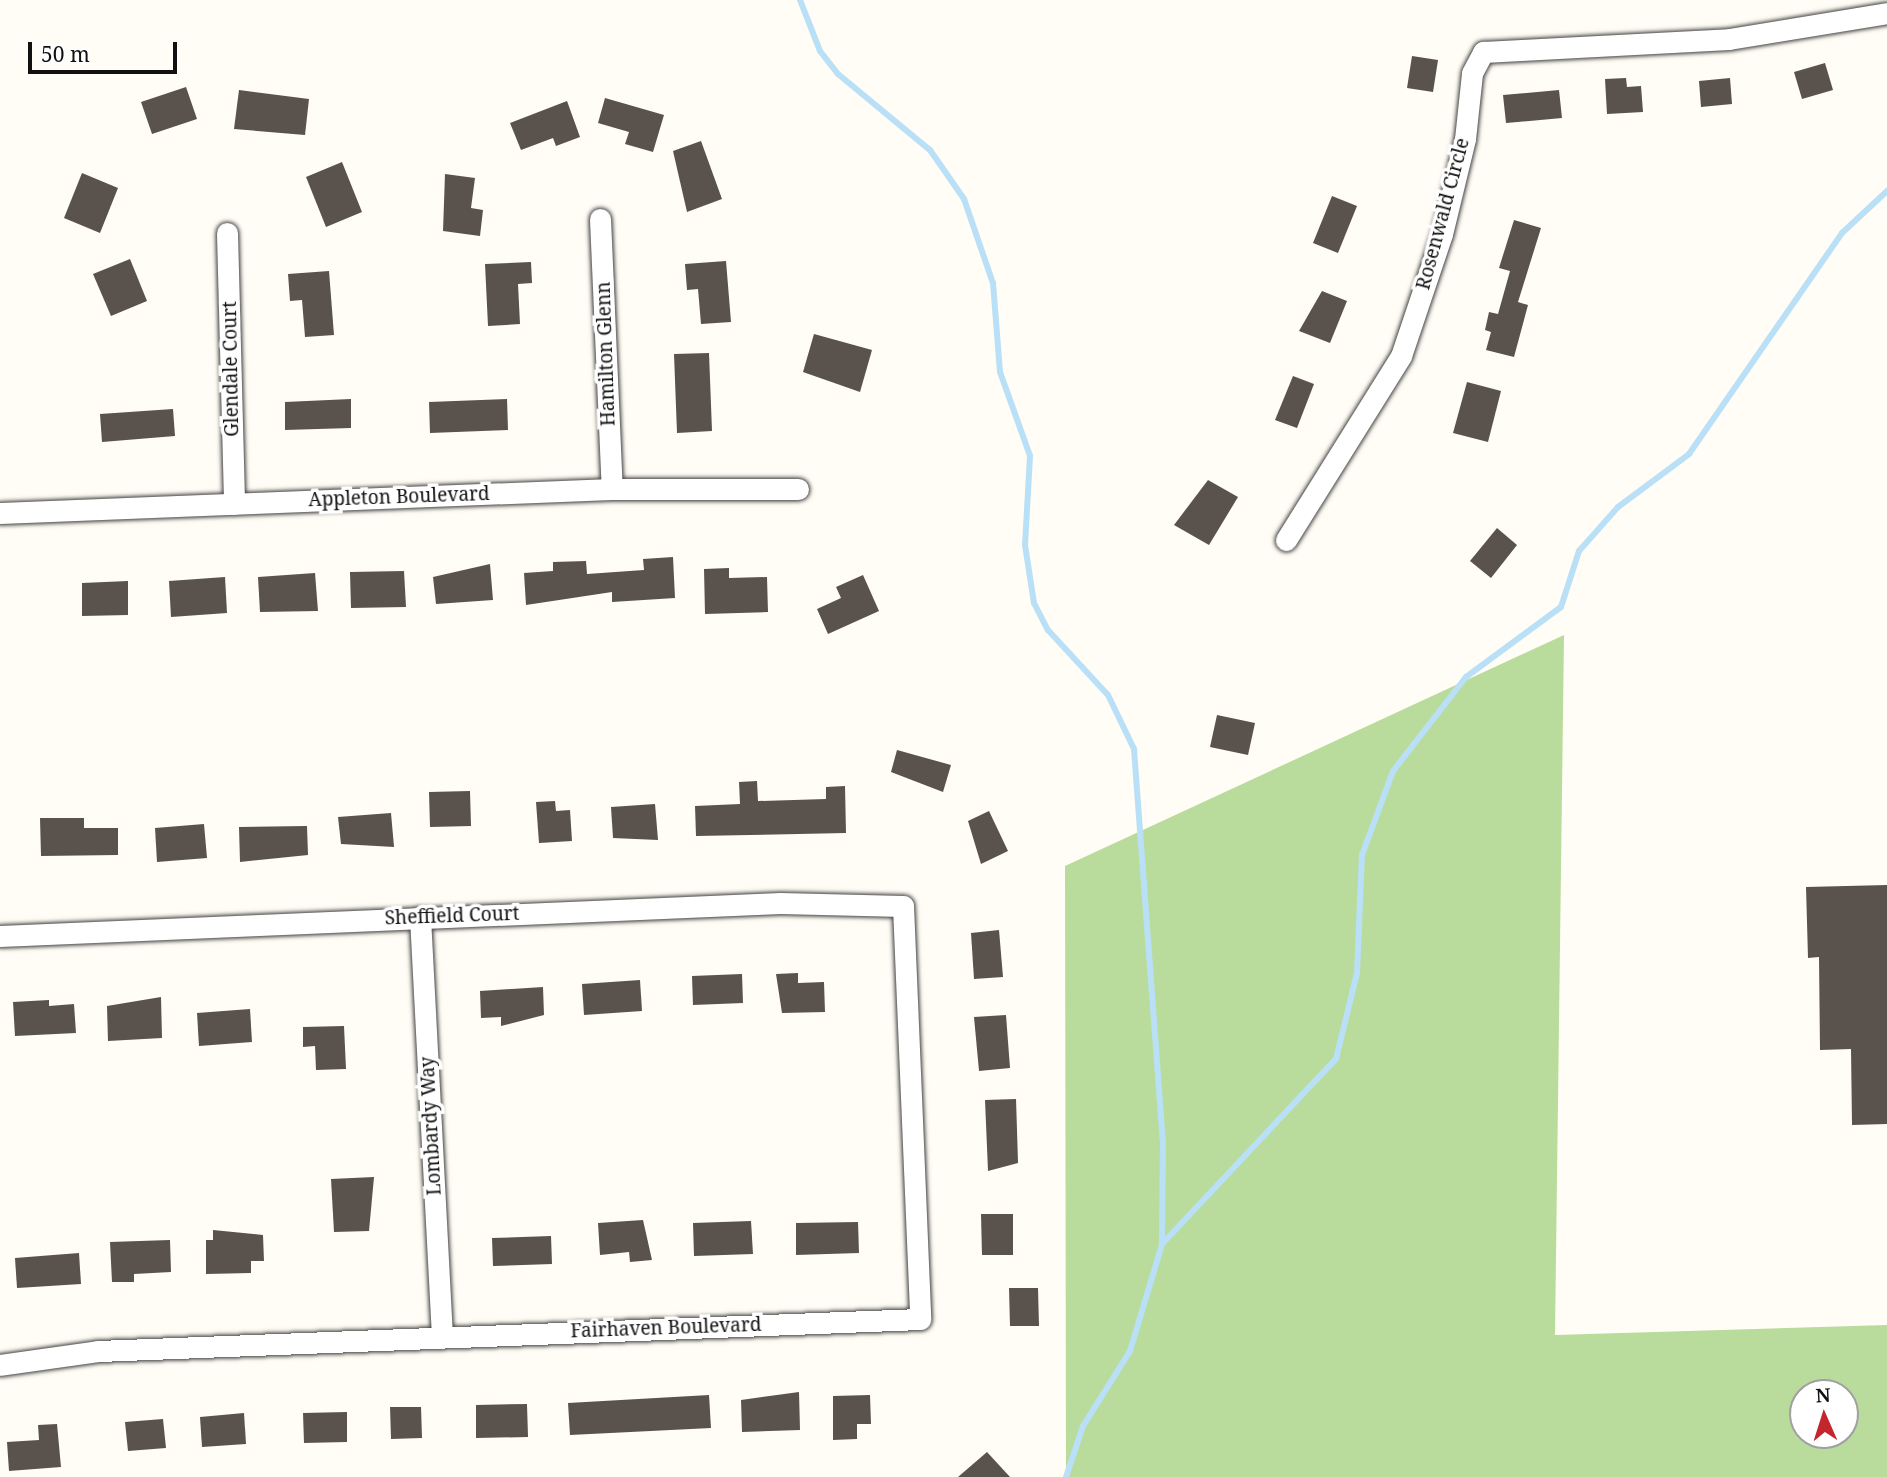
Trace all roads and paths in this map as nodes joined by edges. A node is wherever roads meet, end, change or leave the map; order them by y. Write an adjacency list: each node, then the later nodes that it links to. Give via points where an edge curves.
1 (1887, 13): 8 (street, Rosenwald Circle, via 1729,39 1483,52 1472,73 1465,139 1442,234 1401,356)
2 (600, 219): 4 (street, Hamilton Glenn)
3 (228, 233): 6 (street, Glendale Court)
4 (612, 489): 5 (street, Appleton Boulevard); 6 (street, Appleton Boulevard)
5 (798, 489)
6 (234, 504): 7 (street, Appleton Boulevard)
7 (0, 513)
8 (1286, 540)
9 (903, 906): 10 (street, Sheffield Court, via 780,903); 12 (street, Fairhaven Boulevard, via 920,1319)
10 (420, 917): 11 (street, Sheffield Court); 12 (street, Lombardy Way)
11 (0, 936)
12 (442, 1336): 13 (street, Fairhaven Boulevard, via 98,1352)
13 (0, 1365)

